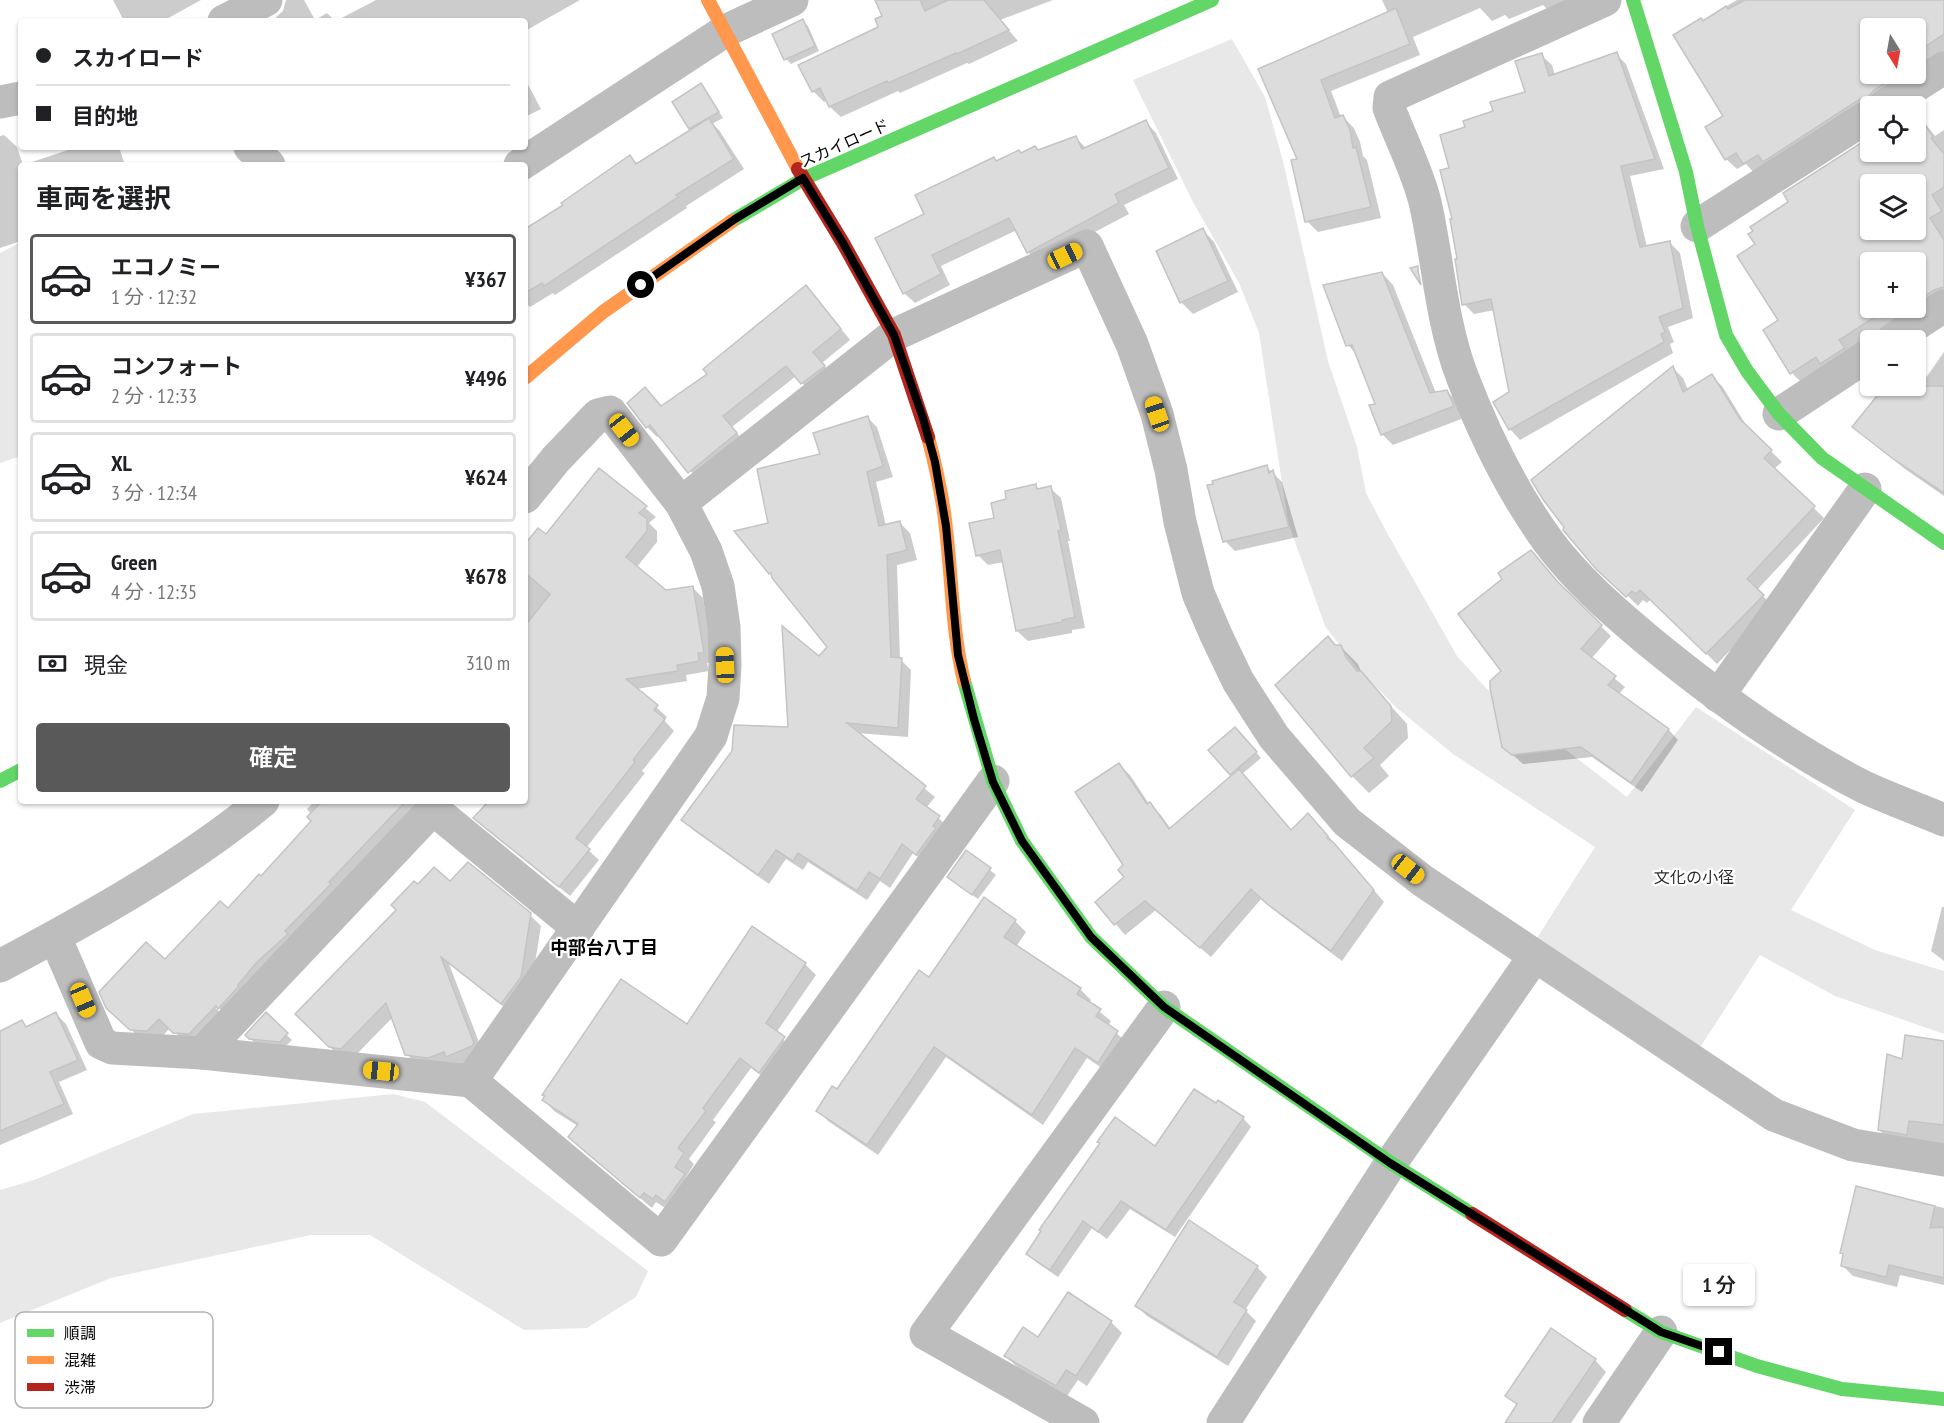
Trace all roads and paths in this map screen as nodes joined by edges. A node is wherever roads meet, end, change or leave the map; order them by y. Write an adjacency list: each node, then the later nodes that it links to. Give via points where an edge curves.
1 (266, 0): 7 (street)
2 (708, 0): 8 (street)
3 (792, 0): 8 (street)
4 (1212, 0): 17 (street, スカイロード)
5 (1605, 0): 29 (street, via 1390,97 1389,108 1424,200 1461,374 1518,497 1550,543 1621,618)
6 (1633, 0): 18 (street, via 1686,172)
7 (231, 18)
8 (725, 31): 16 (street); 17 (street)
9 (1944, 68): 10 (street)
10 (1900, 96)
11 (18, 99): 12 (street)
12 (0, 102)
13 (1860, 121): 18 (street)
14 (253, 150): 15 (street)
15 (265, 162)
16 (525, 162)
17 (803, 178): 21 (street); 23 (street, スカイロード, via 735,219 603,312)
18 (1697, 226): 24 (street, via 1726,335)
19 (1944, 306): 20 (street)
20 (1907, 330)
21 (894, 335): 27 (street); 32 (street, via 935,462 946,526 958,655); 37 (street, via 1087,246 1132,344 1157,414 1198,593 1244,691 1274,737 1347,822 1423,881)
22 (1860, 361): 24 (street)
23 (528, 375)
24 (1779, 414): 25 (street, via 1822,458)
25 (1865, 489): 28 (street); 29 (street)
26 (528, 493): 27 (street, via 598,415 610,412)
27 (681, 503): 35 (street, via 706,551 718,586 724,627 723,698 711,736)
28 (1944, 543)
29 (1718, 696): 34 (street, via 1807,756 1866,788)
30 (18, 772): 31 (street)
31 (0, 781)
32 (993, 782): 39 (street, via 1022,841 1091,937); 41 (street, via 661,1240)
33 (259, 804): 36 (street, via 182,862)
34 (1944, 820)
35 (578, 928): 40 (street, via 433,809); 41 (street)
36 (56, 937): 38 (street); 40 (street, via 101,1043 112,1048)
37 (1534, 957): 42 (street, via 1774,1115 1853,1145); 43 (street)
38 (0, 966)
39 (1164, 1007): 43 (street); 46 (street, via 926,1334)
40 (201, 1053): 41 (street)
41 (471, 1080)
42 (1944, 1160)
43 (1390, 1163): 44 (street); 47 (street)
44 (1661, 1332): 45 (street, via 1757,1366 1842,1389); 48 (street)
45 (1944, 1399)
46 (1083, 1423)
47 (1223, 1423)
48 (1599, 1423)

